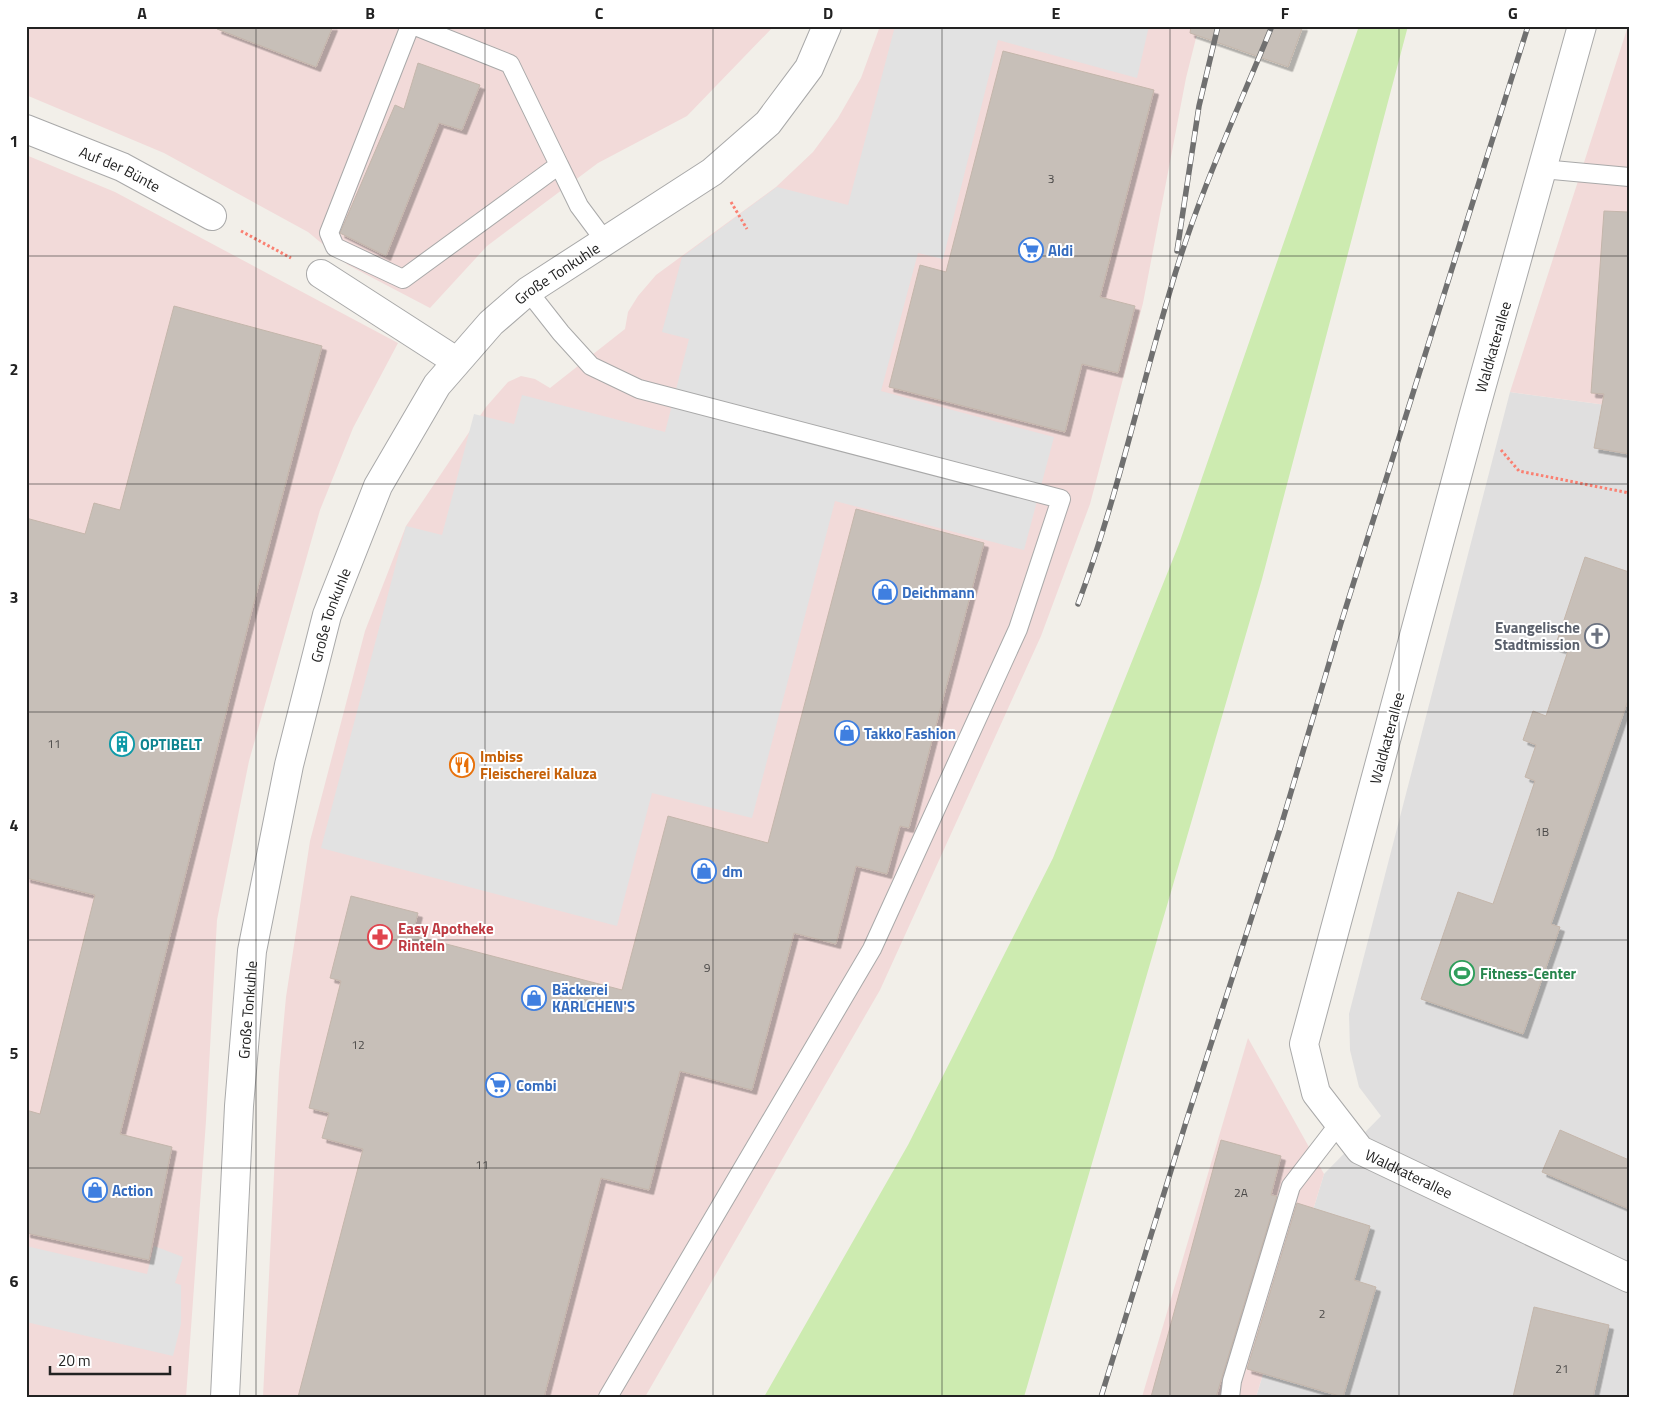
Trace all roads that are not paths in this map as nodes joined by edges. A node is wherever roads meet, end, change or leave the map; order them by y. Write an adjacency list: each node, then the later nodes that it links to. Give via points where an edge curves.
1 (410, 26): 11 (lane, via 329,233)
2 (416, 26): 6 (lane, via 510,64)
3 (827, 26): 10 (street, Große Tonkuhle, via 809,68 768,123 712,172)
4 (1582, 26): 7 (street, Waldkaterallee)
5 (26, 130): 9 (street, Auf der Bünte, via 122,167)
6 (559, 165): 10 (lane, via 579,206); 11 (lane, via 403,279)
7 (1542, 169): 8 (lane); 15 (street, Waldkaterallee, via 1304,1044 1316,1093)
8 (1629, 177)
9 (212, 216)
10 (605, 241): 13 (street, Große Tonkuhle)
11 (335, 247): 12 (lane)
12 (321, 274): 14 (street)
13 (528, 291): 14 (street, Große Tonkuhle, via 491,323); 18 (lane, via 591,366 639,389 1061,499 1018,629 872,949)
14 (456, 361): 17 (street, Große Tonkuhle, via 437,385 378,486 327,615 289,766 252,951 238,1106)
15 (1338, 1125): 16 (street, Waldkaterallee, via 1360,1150); 19 (lane, via 1292,1186 1232,1381)
16 (1629, 1278)
17 (225, 1397)
18 (608, 1397)
19 (1230, 1397)

